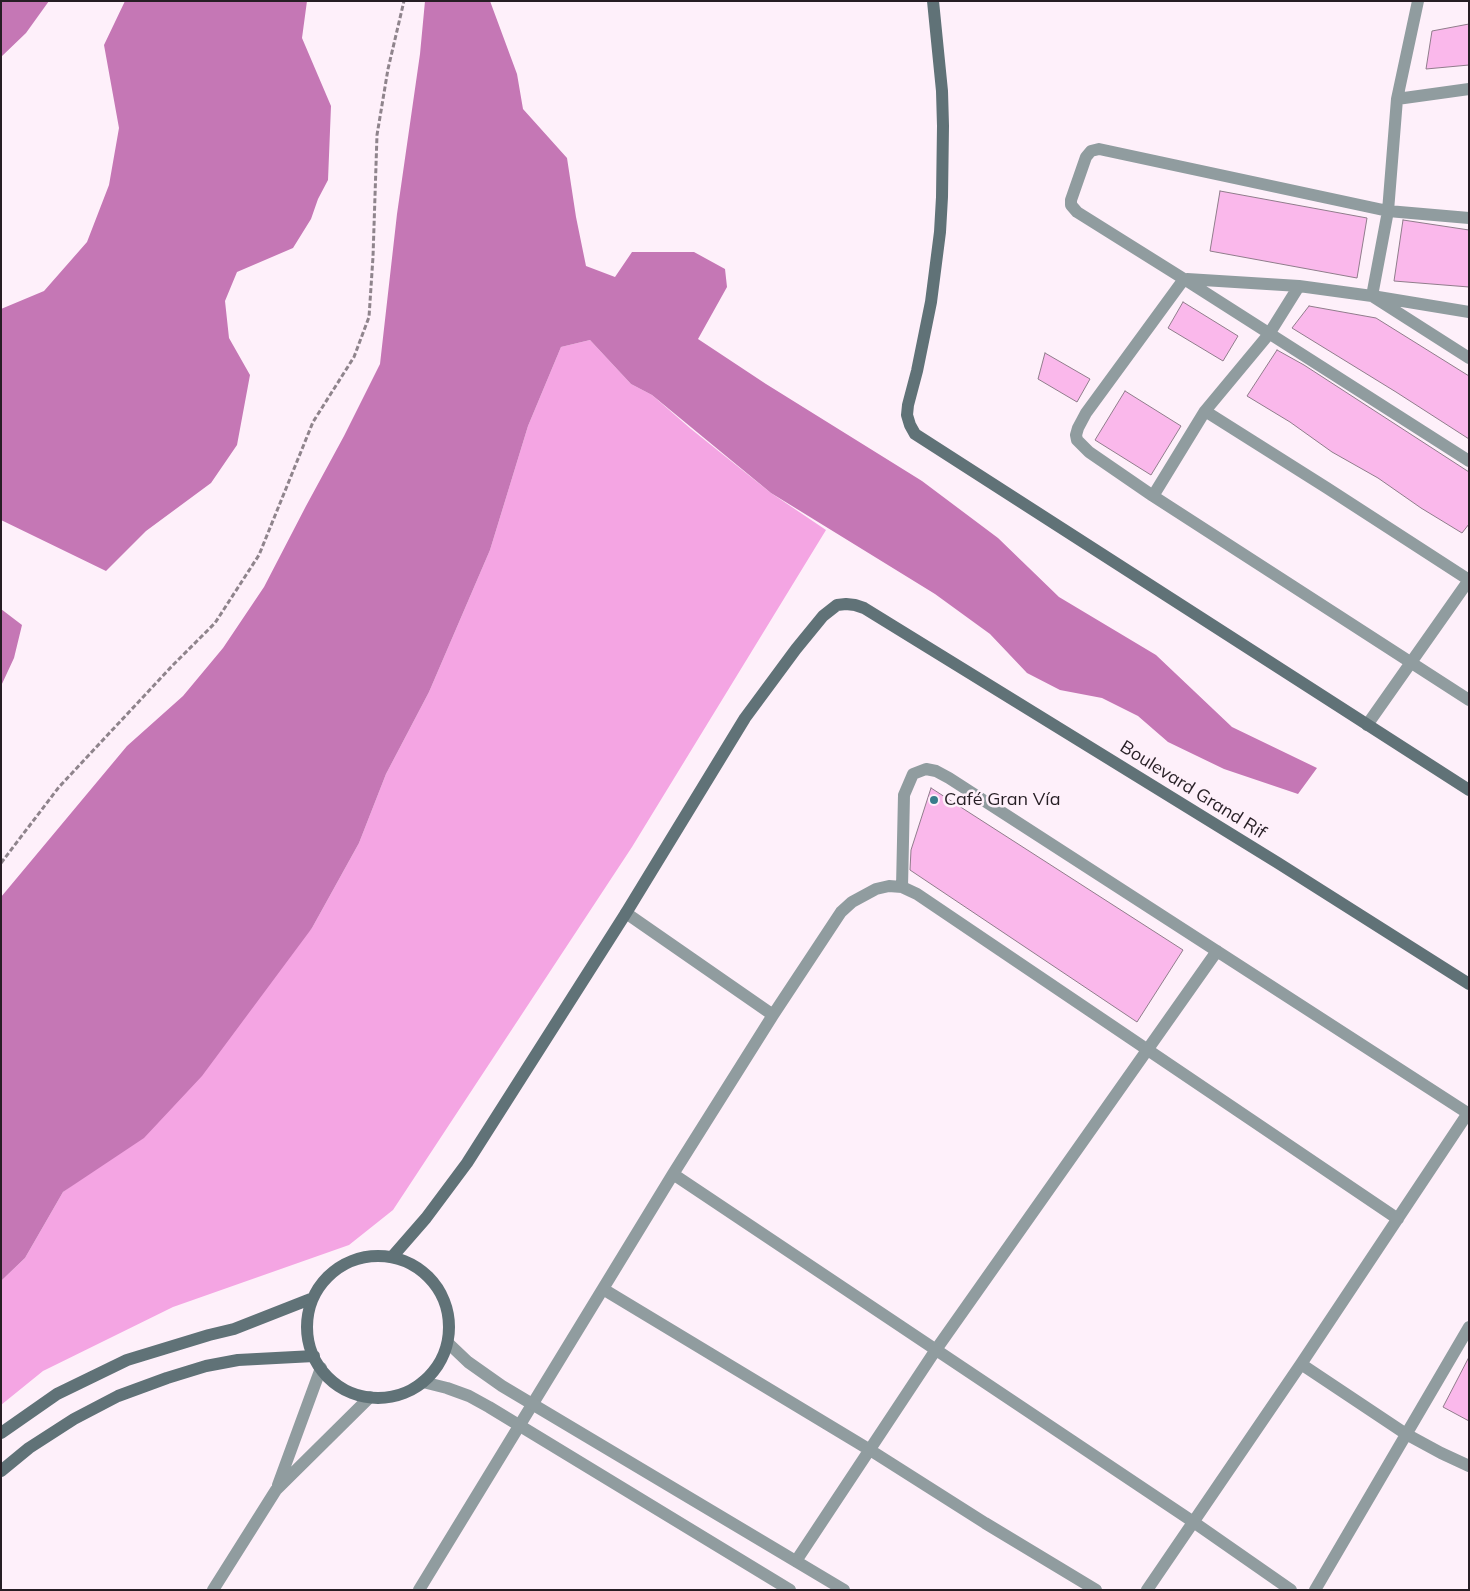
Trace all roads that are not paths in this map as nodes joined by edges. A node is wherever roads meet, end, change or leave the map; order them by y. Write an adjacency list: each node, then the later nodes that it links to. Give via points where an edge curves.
1 (933, 1): 19 (main road, via 942,91 942,197 931,302 907,415 910,425 924,440)
2 (1418, 1): 4 (street)
3 (1469, 89): 4 (street)
4 (1397, 99): 5 (street)
5 (1388, 211): 6 (street); 7 (street, via 1099,149 1091,151 1083,162 1071,206); 9 (street)
6 (1469, 218)
7 (1184, 278): 8 (street); 11 (street); 15 (street, via 1093,403 1076,435 1088,452)
8 (1300, 286): 9 (street); 11 (street)
9 (1372, 296): 10 (street); 12 (street)
10 (1469, 312)
11 (1269, 334): 13 (street); 14 (street)
12 (1469, 358)
13 (1205, 411): 15 (street); 16 (street)
14 (1469, 461)
15 (1153, 496): 17 (street)
16 (1469, 580): 17 (street)
17 (1410, 664): 18 (street); 19 (street)
18 (1469, 700)
19 (1368, 725): 20 (main road)
20 (1469, 790)
21 (902, 887): 23 (street, via 904,795 913,774 926,769 936,771); 25 (street, via 876,889 852,902); 26 (street)
22 (626, 913): 24 (main road, Boulevard Grand Rif, via 744,718 822,616 837,605 846,604 855,605 898,629); 25 (street); 30 (main road, Boulevard Grand Rif, via 454,1182)
23 (1217, 951): 26 (street); 27 (street)
24 (1469, 984)
25 (773, 1015): 28 (street)
26 (1148, 1050): 29 (street); 35 (street)
27 (1468, 1114): 29 (street)
28 (673, 1174): 31 (street); 35 (street)
29 (1398, 1219): 37 (street)
30 (392, 1257): 32 (main road, via 369,1256 351,1261 322,1282); 34 (main road, via 417,1267 439,1290 446,1306)
31 (603, 1289): 41 (street); 45 (street)
32 (313, 1298): 36 (main road, via 308,1317 308,1337); 43 (main road, via 234,1329 119,1364 58,1394)
33 (1469, 1327): 44 (street)
34 (448, 1342): 39 (main road, via 443,1358); 41 (street, via 480,1371)
35 (935, 1351): 45 (street); 49 (street)
36 (314, 1356): 38 (main road); 47 (main road, via 238,1360 206,1366 118,1396 74,1419)
37 (1301, 1364): 44 (street); 49 (street)
38 (321, 1368): 40 (main road, via 342,1388); 48 (street)
39 (423, 1382): 40 (main road, via 407,1392 389,1397); 42 (street, via 469,1396)
40 (370, 1397): 48 (street)
41 (533, 1404): 42 (street); 50 (street)
42 (520, 1426): 52 (street); 53 (street)
43 (1, 1433)
44 (1406, 1434): 46 (street); 58 (street)
45 (870, 1450): 50 (street); 55 (street)
46 (1469, 1466)
47 (1, 1471)
48 (276, 1490): 51 (street)
49 (1192, 1521): 56 (street); 57 (street)
50 (796, 1561): 54 (street)
51 (213, 1590)
52 (419, 1590)
53 (790, 1590)
54 (844, 1590)
55 (1096, 1590)
56 (1147, 1590)
57 (1291, 1590)
58 (1314, 1590)

